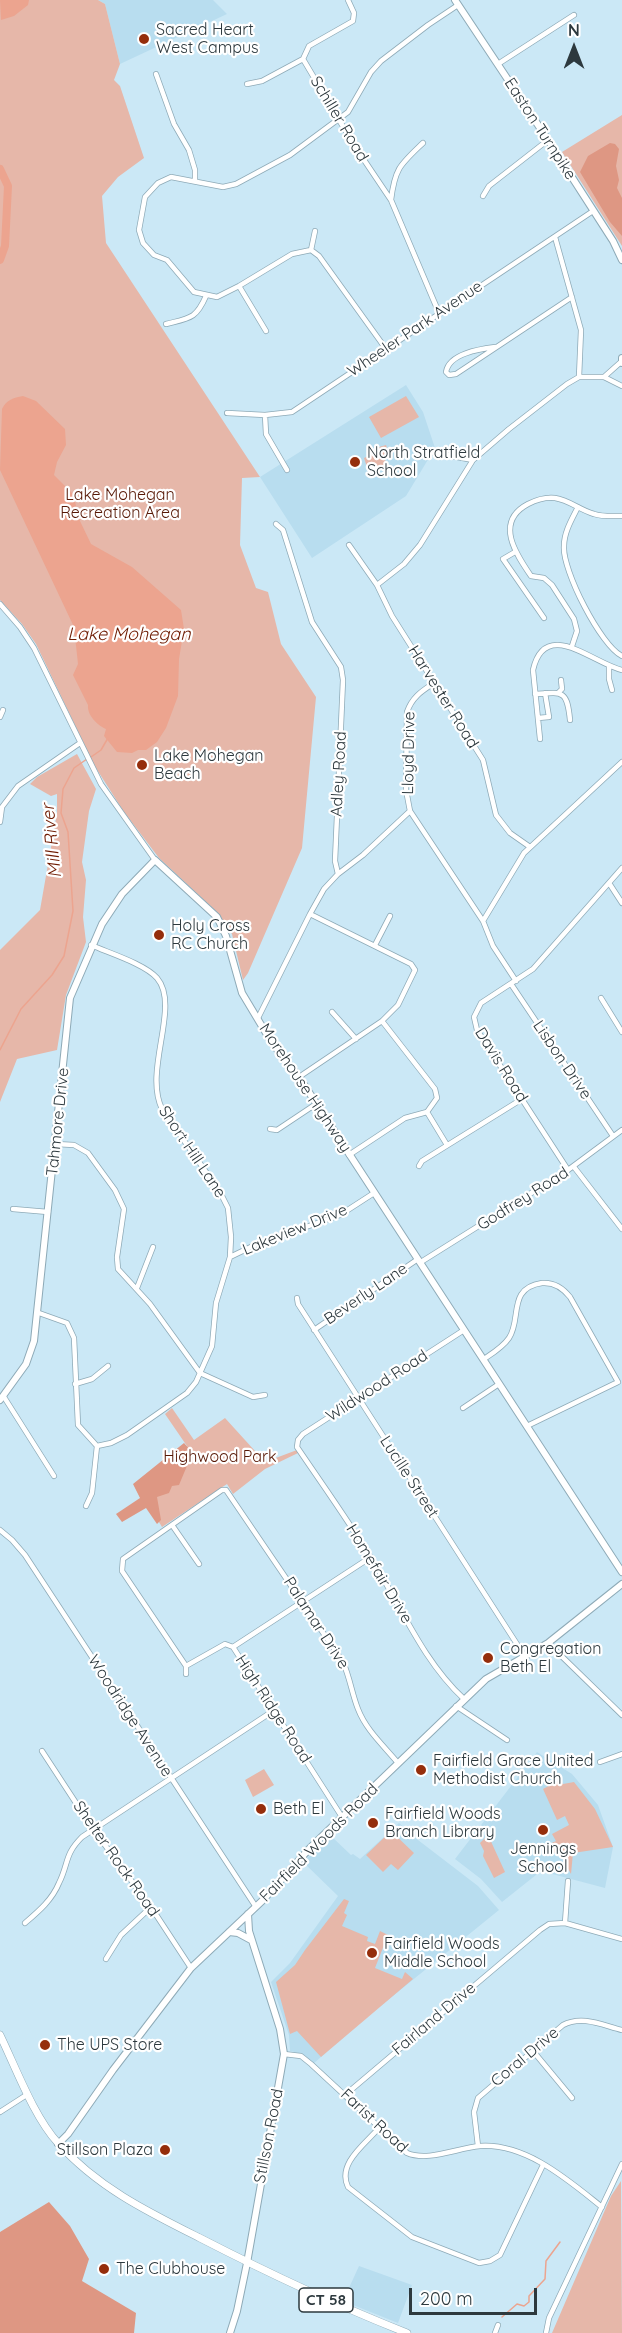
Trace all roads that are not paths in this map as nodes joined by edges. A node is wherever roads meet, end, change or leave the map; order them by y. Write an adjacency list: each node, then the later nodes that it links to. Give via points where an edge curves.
1 (348, 0): 4 (street, via 354,21 309,46)
2 (457, 3): 5 (main road, Easton Turnpike); 8 (street, via 381,61)
3 (574, 15): 5 (street)
4 (303, 59): 7 (street, Schiller Road, via 262,81); 8 (street, Schiller Road)
5 (498, 64): 9 (main road, Easton Turnpike)
6 (156, 74): 11 (street, via 174,124 189,150)
7 (247, 84)
8 (340, 120): 11 (street, via 290,155 236,184 223,187); 13 (street, Schiller Road)
9 (548, 140): 12 (street, via 489,186); 14 (main road, Easton Turnpike)
10 (423, 143): 13 (street, via 399,165)
11 (195, 181): 20 (street, via 171,177 158,183 145,197 139,230 143,243 154,255 167,260 194,292)
12 (483, 196)
13 (391, 200): 22 (street, Schiller Road)
14 (593, 211): 16 (street, Wheeler Park Avenue); 18 (main road, Easton Turnpike)
15 (315, 231): 17 (street)
16 (555, 237): 21 (street); 22 (street, Wheeler Park Avenue)
17 (310, 250): 19 (street, via 292,254); 26 (street, via 319,256)
18 (622, 260)
19 (238, 286): 20 (street, via 217,297); 24 (street)
20 (206, 296): 23 (street, via 198,313)
21 (572, 297): 25 (street); 28 (street, via 581,330)
22 (439, 313): 26 (street, Wheeler Park Avenue)
23 (166, 324)
24 (266, 331)
25 (496, 347): 25 (street, via 456,374 447,372 449,365 461,356)
26 (386, 349): 32 (street, Wheeler Park Avenue, via 292,412)
27 (622, 361): 29 (street)
28 (579, 377): 29 (street); 34 (street)
29 (604, 377): 30 (street)
30 (622, 386)
31 (227, 413): 32 (street, Wheeler Park Avenue)
32 (265, 415): 35 (street, via 266,434)
33 (424, 451): 34 (street)
34 (473, 460): 42 (street, via 420,544 404,564)
35 (287, 470)
36 (578, 507): 37 (street, via 594,514); 40 (street, via 547,498 525,506 510,528); 47 (street, via 565,535 567,570 601,634 613,651)
37 (622, 516)
38 (276, 524): 69 (street, Adley Road, via 283,530 312,622 341,668 335,861)
39 (349, 544): 42 (street, Harvester Road)
40 (515, 552): 41 (street); 43 (street, via 503,559)
41 (531, 576): 43 (street); 46 (street, via 544,578 552,585 574,619 577,631)
42 (377, 585): 51 (street, Harvester Road)
43 (523, 588): 45 (street)
44 (0, 604): 61 (street, Morehouse Highway, via 34,648)
45 (544, 618)
46 (572, 646): 48 (street); 55 (street, via 552,646 540,654 533,670)
47 (622, 656)
48 (609, 666): 49 (street); 52 (street)
49 (622, 670)
50 (561, 680): 53 (street)
51 (434, 683): 64 (street, Lloyd Drive, via 416,695 407,712 406,790); 66 (street, Harvester Road, via 483,760 496,815 510,833)
52 (612, 690)
53 (559, 692): 54 (street); 59 (street, via 568,702)
54 (545, 693): 55 (street); 58 (street, via 549,717)
55 (535, 694): 58 (street)
56 (3, 710): 57 (street)
57 (0, 717)
58 (538, 718): 60 (street)
59 (570, 720)
60 (540, 739)
61 (80, 743): 63 (street, via 25,780); 67 (street, Morehouse Highway, via 101,784)
62 (622, 762): 66 (street)
63 (1, 807): 65 (street)
64 (410, 811): 69 (street); 74 (street, Lloyd Drive)
65 (0, 822)
66 (531, 847): 74 (street)
67 (155, 860): 75 (main road, Tahmore Drive, via 122,894); 80 (main road, Morehouse Highway, via 217,917 242,993)
68 (622, 868): 70 (street, Davis Road)
69 (338, 874): 72 (street)
70 (609, 884): 71 (street); 77 (street, Davis Road, via 539,963)
71 (622, 903)
72 (310, 914): 76 (street); 80 (street)
73 (390, 916): 76 (street)
74 (483, 921): 77 (street, Lloyd Drive)
75 (91, 945): 91 (main road, Tahmore Drive, via 70,998); 102 (street, Short Hill Lane, via 148,971 163,989 165,1007 155,1076 157,1099 228,1208)
76 (375, 945): 81 (street, via 411,963 415,970 398,1005)
77 (514, 982): 85 (street, Davis Road, via 481,1003 474,1021); 90 (street, Lisbon Drive)
78 (601, 998): 82 (street)
79 (332, 1012): 83 (street)
80 (258, 1018): 84 (main road, Morehouse Highway)
81 (382, 1021): 83 (street); 87 (street, via 435,1089 437,1098)
82 (622, 1032)
83 (356, 1039): 84 (street)
84 (299, 1077): 86 (main road, Morehouse Highway)
85 (522, 1098): 92 (street); 96 (street, Davis Road)
86 (316, 1104): 88 (street, via 277,1130); 93 (main road, Morehouse Highway)
87 (427, 1112): 92 (street); 93 (street, via 405,1118)
88 (270, 1129)
89 (622, 1131): 90 (street, Godfrey Road)
90 (614, 1136): 95 (street, Godfrey Road)
91 (56, 1144): 99 (main road, Tahmore Drive); 104 (street, via 74,1144 88,1153 116,1190 124,1209 118,1269)
92 (447, 1145): 94 (street)
93 (349, 1155): 97 (main road, Morehouse Highway)
94 (419, 1166)
95 (574, 1167): 96 (street, Godfrey Road); 100 (street)
96 (568, 1170): 103 (street, Godfrey Road)
97 (374, 1193): 102 (street, Lakeview Drive, via 340,1215); 103 (main road, Morehouse Highway)
98 (12, 1209): 99 (street)
99 (48, 1212): 106 (main road, Tahmore Drive)
100 (621, 1226)
101 (153, 1247): 104 (street)
102 (230, 1257): 111 (street, Lakeview Drive, via 216,1303 212,1346)
103 (419, 1261): 107 (street, Beverly Lane); 108 (main road, Morehouse Highway)
104 (137, 1288): 111 (street)
105 (297, 1298): 107 (street, Lucille Street)
106 (39, 1313): 112 (street, via 67,1323 74,1338); 115 (main road, Tahmore Drive, via 26,1364)
107 (314, 1330): 116 (street, Lucille Street)
108 (464, 1330): 109 (main road, Morehouse Highway); 116 (street, Wildwood Road)
109 (484, 1359): 113 (main road, Morehouse Highway); 118 (street, via 511,1336 517,1301 529,1288 550,1283 570,1297 618,1382)
110 (108, 1366): 112 (street, via 92,1379)
111 (200, 1372): 114 (street, via 253,1397); 119 (street, Lakeview Drive, via 187,1393 127,1434)
112 (75, 1384): 119 (street, via 78,1425)
113 (499, 1384): 117 (street); 118 (main road, Morehouse Highway)
114 (265, 1395)
115 (2, 1399): 121 (street)
116 (358, 1399): 120 (street, Wildwood Road, via 303,1434); 132 (street, Lucille Street)
117 (463, 1408)
118 (527, 1426): 127 (main road, Morehouse Highway)
119 (97, 1446): 122 (street, via 92,1493)
120 (297, 1447): 125 (street, Homefair Drive)
121 (54, 1476)
122 (86, 1506)
123 (172, 1525): 126 (street); 129 (street, Palamar Drive, via 222,1490 229,1492); 133 (street, via 123,1558 121,1565)
124 (0, 1530): 144 (street, Woodridge Avenue, via 25,1556)
125 (371, 1557): 129 (street); 135 (street, Homefair Drive, via 428,1658)
126 (198, 1564)
127 (622, 1572)
128 (622, 1584): 130 (main road, Fairfield Woods Road)
129 (303, 1602): 131 (street); 143 (street, Palamar Drive, via 344,1662 358,1709 370,1731)
130 (548, 1643): 132 (main road, Fairfield Woods Road); 138 (street)
131 (233, 1647): 133 (street, High Ridge Road, via 225,1644); 137 (street, High Ridge Road)
132 (524, 1655): 135 (main road, Fairfield Woods Road, via 486,1679)
133 (186, 1666): 134 (street)
134 (186, 1674)
135 (464, 1699): 136 (main road, Fairfield Woods Road)
136 (456, 1706): 139 (street); 143 (main road, Fairfield Woods Road)
137 (273, 1711): 144 (street); 145 (street, High Ridge Road)
138 (622, 1715)
139 (507, 1740)
140 (42, 1751): 146 (street, Shelter Rock Road)
141 (622, 1754): 142 (street)
142 (600, 1762)
143 (398, 1763): 145 (main road, Fairfield Woods Road)
144 (171, 1779): 146 (street); 149 (street, Woodridge Avenue)
145 (342, 1817): 149 (main road, Fairfield Woods Road)
146 (93, 1829): 148 (street, Shelter Rock Road); 151 (street, via 72,1847 50,1900)
147 (568, 1881): 152 (street)
148 (151, 1907): 156 (street, via 121,1935); 157 (street, Shelter Rock Road)
149 (256, 1907): 150 (main road, Fairfield Woods Road)
150 (248, 1914): 153 (main road, Fairfield Woods Road); 155 (main road, Stillson Road)
151 (25, 1923)
152 (565, 1923): 154 (street); 163 (street, Fairland Drive, via 549,1924 540,1930)
153 (229, 1932): 155 (main road); 157 (main road, Fairfield Woods Road)
154 (622, 1939)
155 (252, 1941): 161 (main road, Stillson Road)
156 (106, 1959)
157 (191, 1968): 167 (main road, Fairfield Woods Road)
158 (622, 2030): 160 (street, Coral Drive, via 572,2020)
159 (0, 2035): 162 (main road, CT 58)
160 (533, 2051): 164 (street); 168 (street, Coral Drive, via 478,2098 474,2112)
161 (284, 2054): 163 (street, Farist Road, via 301,2056); 172 (main road, Stillson Road)
162 (28, 2094): 165 (street); 167 (main road, CT 58)
163 (345, 2095): 166 (street, Farist Road)
164 (572, 2098)
165 (0, 2112)
166 (378, 2129): 168 (street, Farist Road, via 413,2156); 170 (street, via 347,2164 344,2179 348,2187 412,2237 479,2263 500,2255)
167 (58, 2144): 172 (main road, CT 58, via 120,2196)
168 (478, 2146): 170 (street, Farist Road, via 509,2150)
169 (622, 2164): 171 (street)
170 (543, 2165): 171 (street, Farist Road)
171 (602, 2206): 177 (street, via 549,2318)
172 (247, 2263): 174 (main road, Stillson Road); 175 (main road, CT 58)
173 (498, 2325): 176 (street)
174 (230, 2333)
175 (407, 2333)
176 (495, 2333)
177 (546, 2333)

